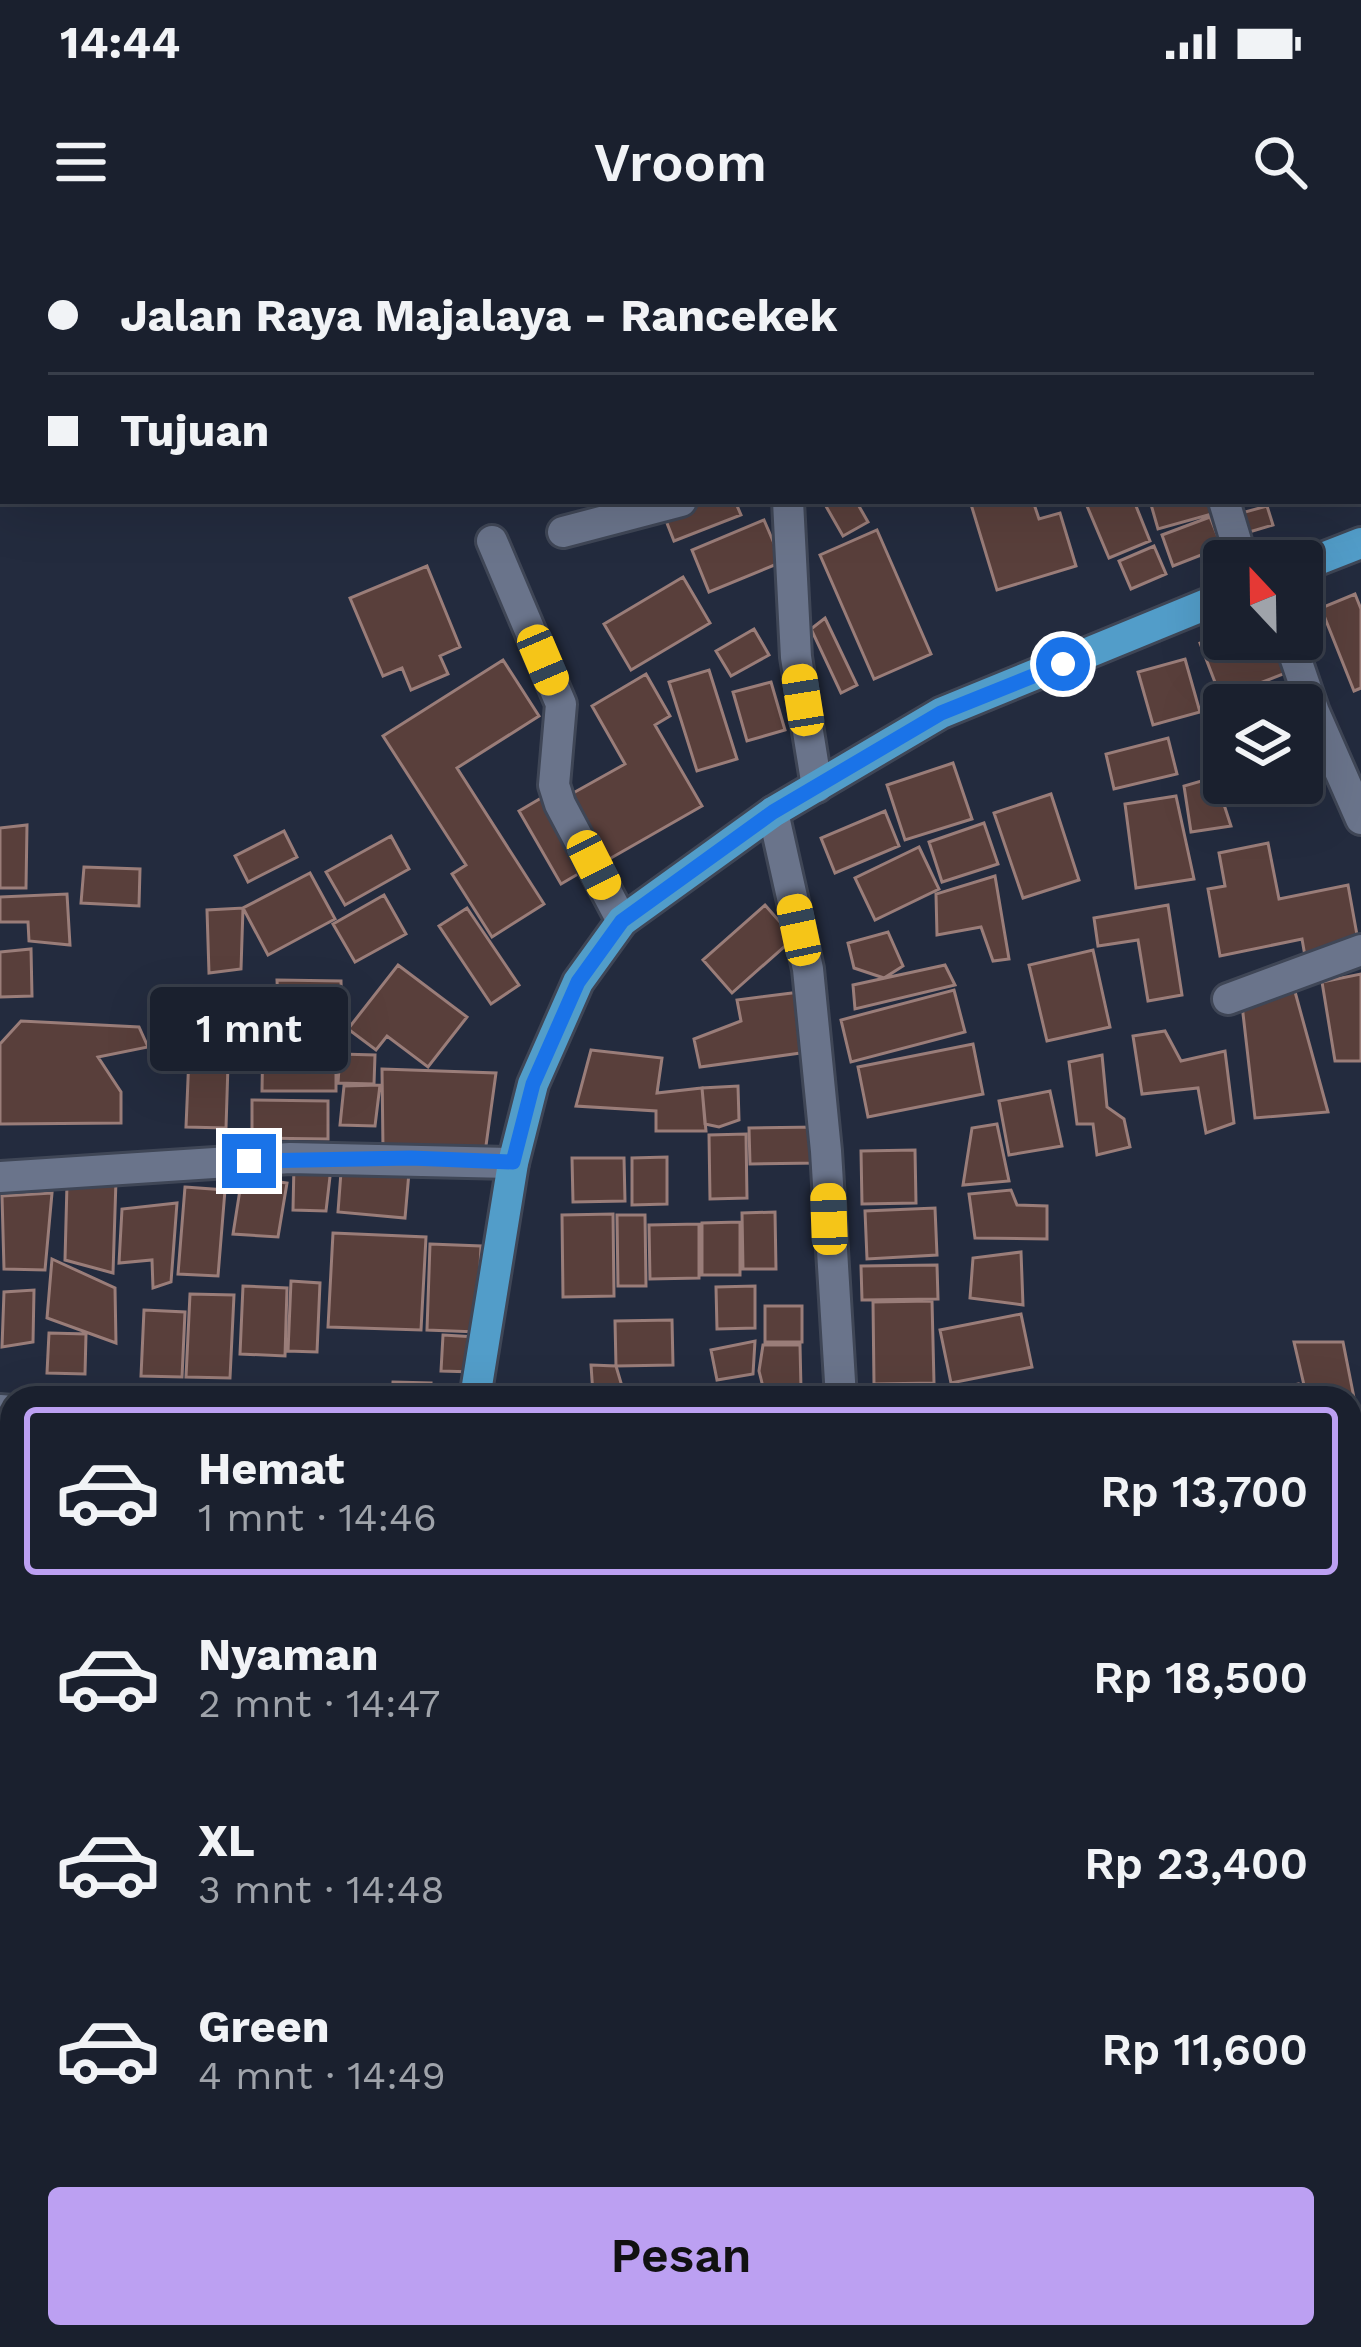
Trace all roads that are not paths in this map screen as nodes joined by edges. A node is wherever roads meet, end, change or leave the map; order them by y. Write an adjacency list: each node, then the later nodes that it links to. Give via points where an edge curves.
1 (670, 504): 4 (street)
2 (788, 504): 11 (street, via 796,657)
3 (1225, 504): 5 (street)
4 (563, 532)
5 (1236, 540)
6 (492, 541): 14 (street, via 561,704 554,785 560,804)
7 (1361, 543): 8 (main road)
8 (1323, 558)
9 (1203, 606): 11 (main road, via 941,713)
10 (1296, 660): 13 (street)
11 (817, 787): 12 (main road)
12 (773, 812): 14 (main road); 20 (street, via 808,969)
13 (1361, 819)
14 (622, 921): 17 (main road, via 578,982 533,1084)
15 (1361, 950): 16 (street)
16 (1228, 999)
17 (513, 1162): 18 (street, via 290,1158); 19 (main road)
18 (0, 1177)
19 (477, 1386)
20 (840, 1386)

